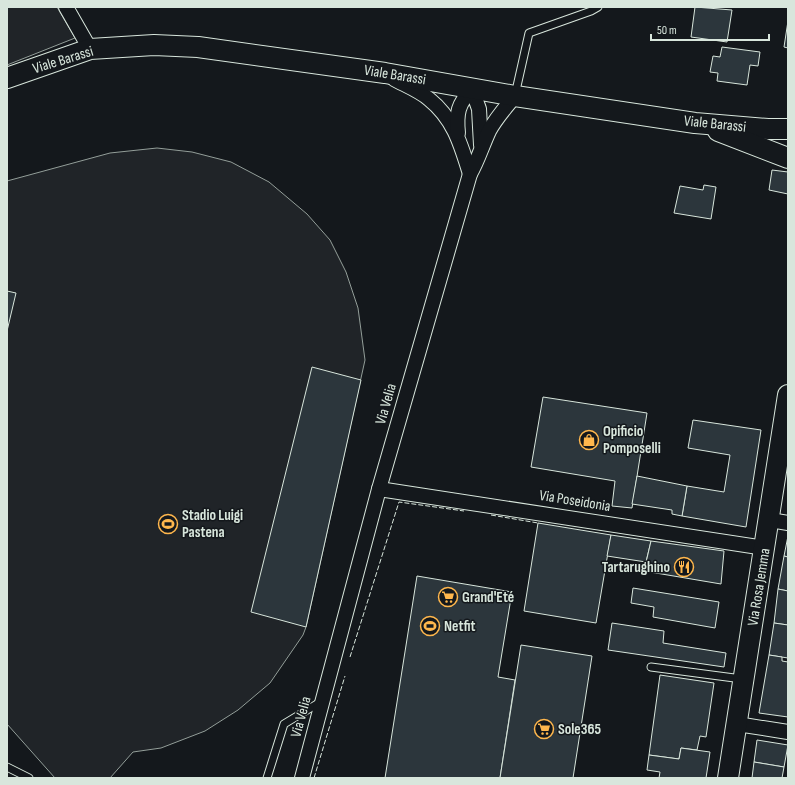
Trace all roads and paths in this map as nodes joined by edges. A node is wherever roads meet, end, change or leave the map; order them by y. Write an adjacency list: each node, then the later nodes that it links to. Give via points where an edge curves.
1 (66, 7): 4 (street)
2 (598, 7): 3 (lane)
3 (590, 9): 8 (lane, via 529,33)
4 (90, 49): 5 (street, Viale Barassi, via 154,45 198,47); 6 (street, Viale Barassi)
5 (385, 73): 7 (street, Viale Barassi); 11 (street, via 429,99)
6 (7, 78)
7 (472, 89): 8 (street, Viale Barassi); 11 (street, via 462,100 456,116); 12 (street, via 479,109)
8 (515, 96): 9 (street, Viale Barassi); 12 (street, Via Velia, via 489,131)
9 (695, 122): 10 (street, Viale Barassi, via 768,129); 13 (street)
10 (787, 128)
11 (458, 136): 14 (street)
12 (480, 155): 14 (street, Via Velia)
13 (788, 158)
14 (470, 174): 16 (street, Via Velia)
15 (788, 395): 17 (street, Via Rosa Jemma)
16 (379, 489): 18 (street, Via Poseidonia); 21 (street, Via Velia)
17 (779, 521): 18 (street, Via Rosa Jemma)
18 (765, 548): 20 (street, Via Rosa Jemma)
19 (651, 667): 20 (lane)
20 (744, 679): 22 (street, Via Rosa Jemma)
21 (324, 700): 26 (lane, via 284,724); 27 (street, Via Velia)
22 (737, 724): 23 (street); 28 (street, Via Rosa Jemma)
23 (788, 732)
24 (7, 767): 25 (lane)
25 (29, 778)
26 (267, 778)
27 (302, 778)
28 (728, 778)

